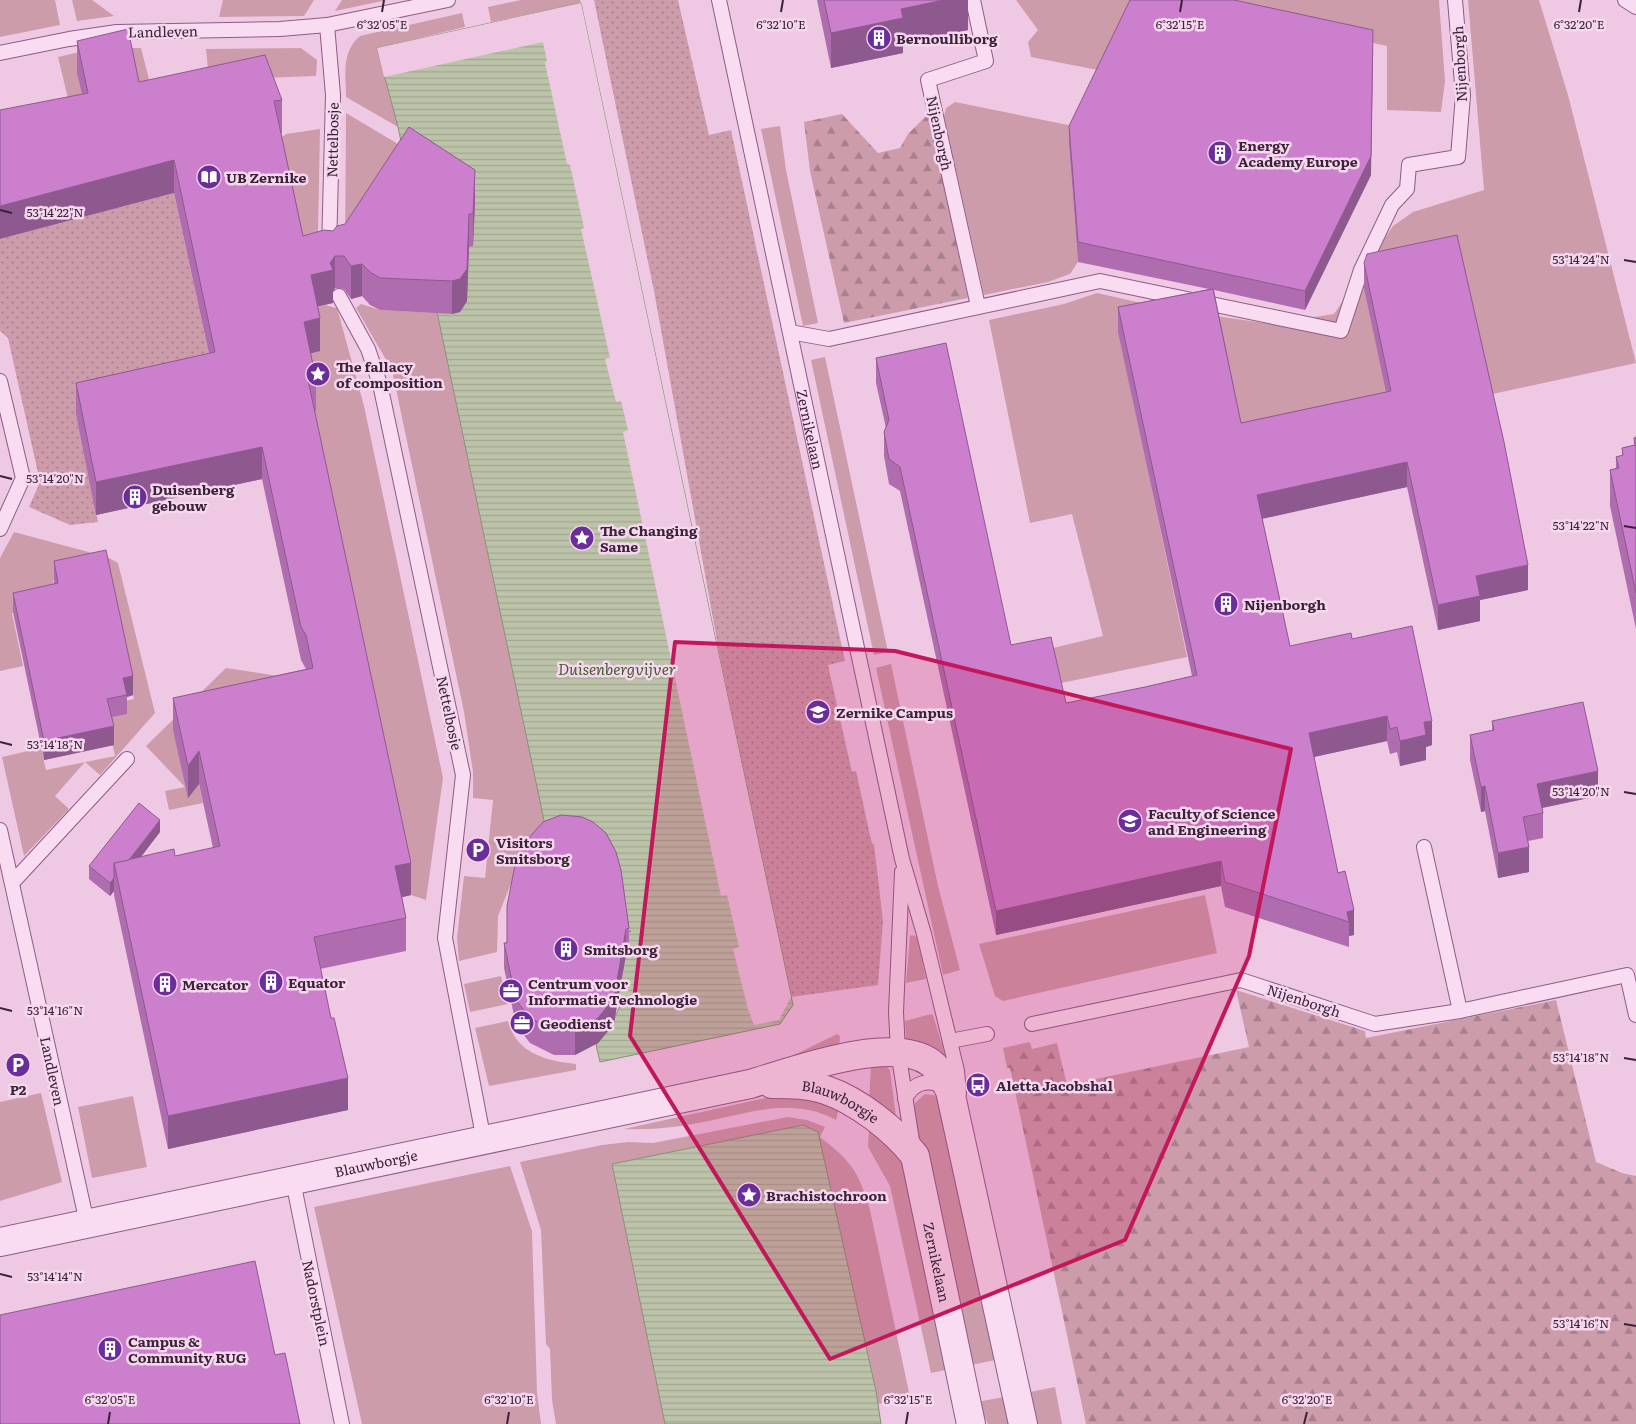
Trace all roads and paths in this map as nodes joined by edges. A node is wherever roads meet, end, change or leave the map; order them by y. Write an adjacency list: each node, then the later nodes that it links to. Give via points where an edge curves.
1 (448, 0): 7 (lane, Landleven)
2 (719, 0): 12 (lane, Zernikelaan)
3 (973, 0): 11 (lane, Nijenborgh, via 986,61 928,80)
4 (1455, 0): 11 (lane, Nijenborgh, via 1462,95 1458,157 1409,165 1407,189 1392,205 1361,270 1341,331 1100,281)
5 (1625, 0): 6 (lane)
6 (1636, 8)
7 (327, 25): 8 (lane, Landleven, via 117,32 69,38); 9 (lane, Nettelbosje, via 333,95)
8 (0, 53)
9 (329, 256)
10 (339, 296): 30 (lane, Nettelbosje, via 368,350 380,384 463,776 444,938)
11 (978, 306): 12 (lane, Nijenborgh, via 829,338)
12 (790, 332): 18 (lane, Zernikelaan)
13 (0, 381): 14 (lane, via 23,478)
14 (0, 529)
15 (126, 759): 19 (lane)
16 (0, 830): 19 (lane, Landleven)
17 (1424, 847): 20 (lane)
18 (902, 859): 24 (lane, Zernikelaan); 25 (lane, Zernikelaan)
19 (12, 884): 33 (lane, Landleven)
20 (1460, 1011): 21 (lane, Nijenborgh, via 1627,975); 22 (lane, Nijenborgh, via 1375,1024 1241,980)
21 (1636, 1015)
22 (1032, 1024)
23 (987, 1034): 24 (lane)
24 (950, 1042): 29 (lane, Zernikelaan, via 957,1071)
25 (898, 1051): 26 (street, Blauwborgje, via 814,1064); 27 (street, Zernikelaan, via 932,1064); 28 (lane, Zernikelaan)
26 (750, 1084): 30 (street, Blauwborgje); 31 (street, Blauwborgje, via 812,1086 833,1093 888,1128)
27 (950, 1091): 28 (lane, via 938,1084 924,1082 914,1086); 29 (street, Zernikelaan)
28 (905, 1099): 31 (lane, Zernikelaan)
29 (961, 1136): 37 (street, Zernikelaan)
30 (484, 1141): 32 (street, Blauwborgje)
31 (915, 1156): 36 (street, Zernikelaan)
32 (293, 1181): 33 (street, Blauwborgje); 35 (lane, Nadorstplein)
33 (87, 1223): 34 (street, Blauwborgje)
34 (0, 1242)
35 (342, 1424)
36 (971, 1424)
37 (1023, 1424)

